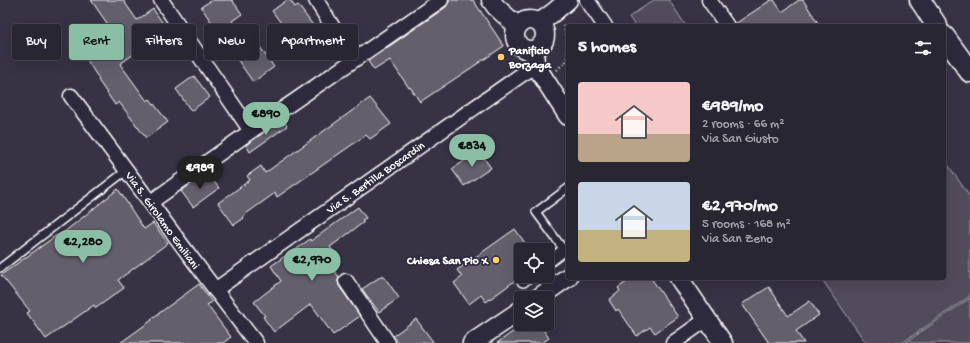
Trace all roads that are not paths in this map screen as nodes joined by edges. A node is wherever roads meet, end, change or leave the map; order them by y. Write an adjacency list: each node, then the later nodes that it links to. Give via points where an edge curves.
1 (161, 0): 22 (street)
2 (316, 0): 10 (street)
3 (441, 0): 16 (street)
4 (491, 0): 14 (street)
5 (568, 0): 9 (street)
6 (587, 0): 11 (street)
7 (709, 0): 12 (street)
8 (920, 0): 13 (main road)
9 (539, 23): 14 (street, via 528,20); 18 (street, via 545,36)
10 (331, 24)
11 (604, 24)
12 (726, 24)
13 (936, 24)
14 (517, 26): 18 (street, via 514,34 517,43)
15 (946, 39): 19 (main road)
16 (358, 57)
17 (353, 60): 22 (street)
18 (537, 65): 21 (street); 32 (street, Via S. Bertilla Boscardin)
19 (970, 72)
20 (71, 96): 23 (street, Via S. Girolamo Emiliani)
21 (566, 113)
22 (251, 131): 25 (street)
23 (127, 170): 25 (street, Via S. Girolamo Emiliani); 28 (lane)
24 (566, 190): 26 (lane, via 536,212)
25 (151, 202): 32 (street, Via S. Girolamo Emiliani)
26 (566, 248): 27 (street)
27 (554, 257)
28 (0, 268)
29 (566, 278): 33 (street)
30 (346, 280): 37 (street)
31 (680, 280): 35 (street)
32 (215, 290): 36 (street, Via S. Girolamo Emiliani)
33 (548, 291)
34 (514, 315): 38 (street)
35 (707, 319): 39 (street); 40 (street)
36 (256, 343)
37 (388, 343)
38 (472, 343)
39 (673, 343)
40 (723, 343)

